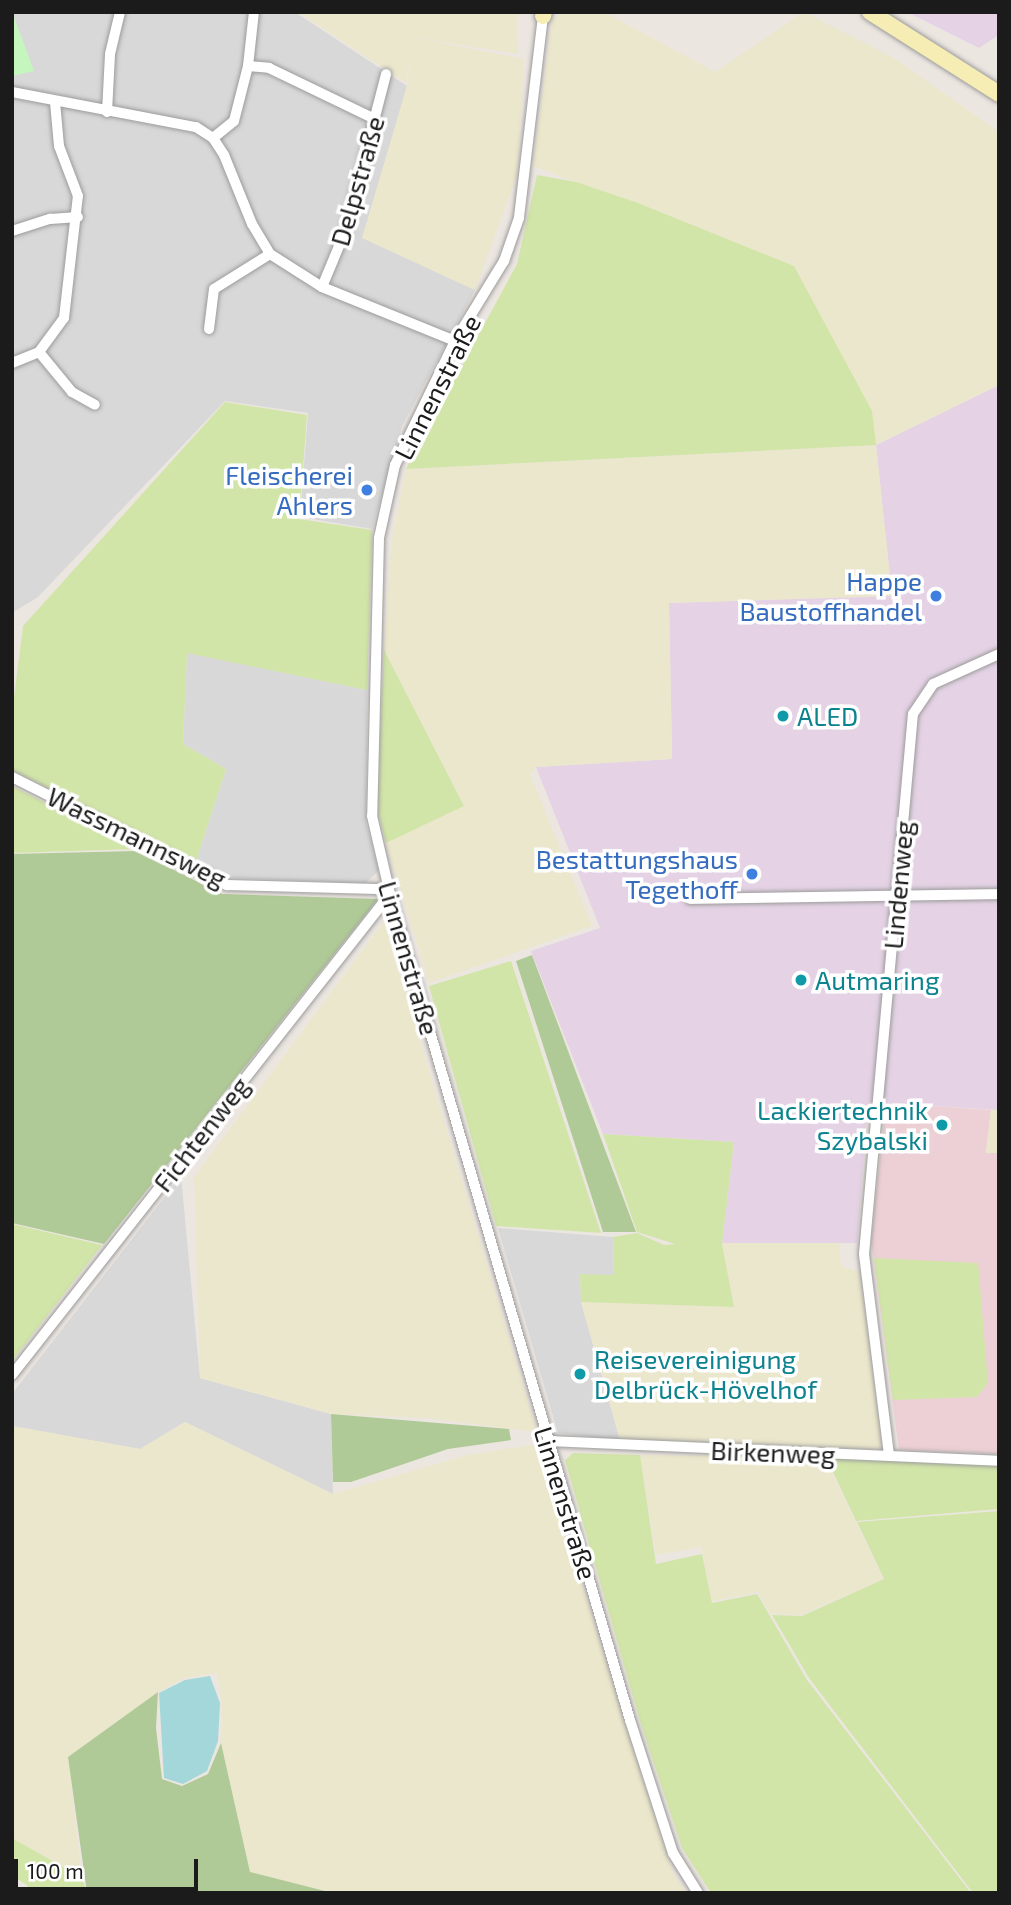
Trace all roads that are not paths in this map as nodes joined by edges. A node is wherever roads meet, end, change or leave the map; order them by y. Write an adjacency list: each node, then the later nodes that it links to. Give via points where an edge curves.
1 (120, 12): 10 (street, via 110,54)
2 (254, 12): 5 (street)
3 (870, 12): 8 (main road)
4 (543, 14): 18 (street, Linnenstraße, via 519,218 504,261)
5 (248, 66): 11 (street, via 269,68); 12 (street, via 234,121)
6 (386, 74): 11 (street, Delpstraße)
7 (12, 92): 9 (street)
8 (999, 93)
9 (55, 102): 10 (street); 13 (street, via 59,146 78,196)
10 (107, 112): 12 (street, via 196,127)
11 (375, 119): 16 (street, Delpstraße, via 346,229)
12 (214, 138): 15 (street)
13 (78, 217): 14 (street, via 50,219); 19 (street, via 64,318)
14 (12, 232)
15 (270, 254): 16 (street); 17 (street, via 215,289)
16 (322, 287): 18 (street)
17 (209, 329)
18 (455, 341): 24 (street, Linnenstraße, via 396,465 379,538 372,816)
19 (39, 352): 20 (street); 21 (street, via 72,392)
20 (12, 363)
21 (95, 405)
22 (999, 654): 26 (street, Lindenweg, via 933,684 913,714)
23 (12, 777): 24 (street, Wassmannsweg, via 227,885 377,889)
24 (390, 894): 28 (street, Fichtenweg); 29 (street, Linnenstraße)
25 (999, 894): 26 (street)
26 (898, 896): 27 (street); 30 (street, Lindenweg, via 864,1254)
27 (690, 899)
28 (12, 1375)
29 (548, 1441): 30 (street, Birkenweg); 32 (street, Linnenstraße, via 673,1853)
30 (889, 1455): 31 (street, Birkenweg)
31 (999, 1461)
32 (698, 1893)

